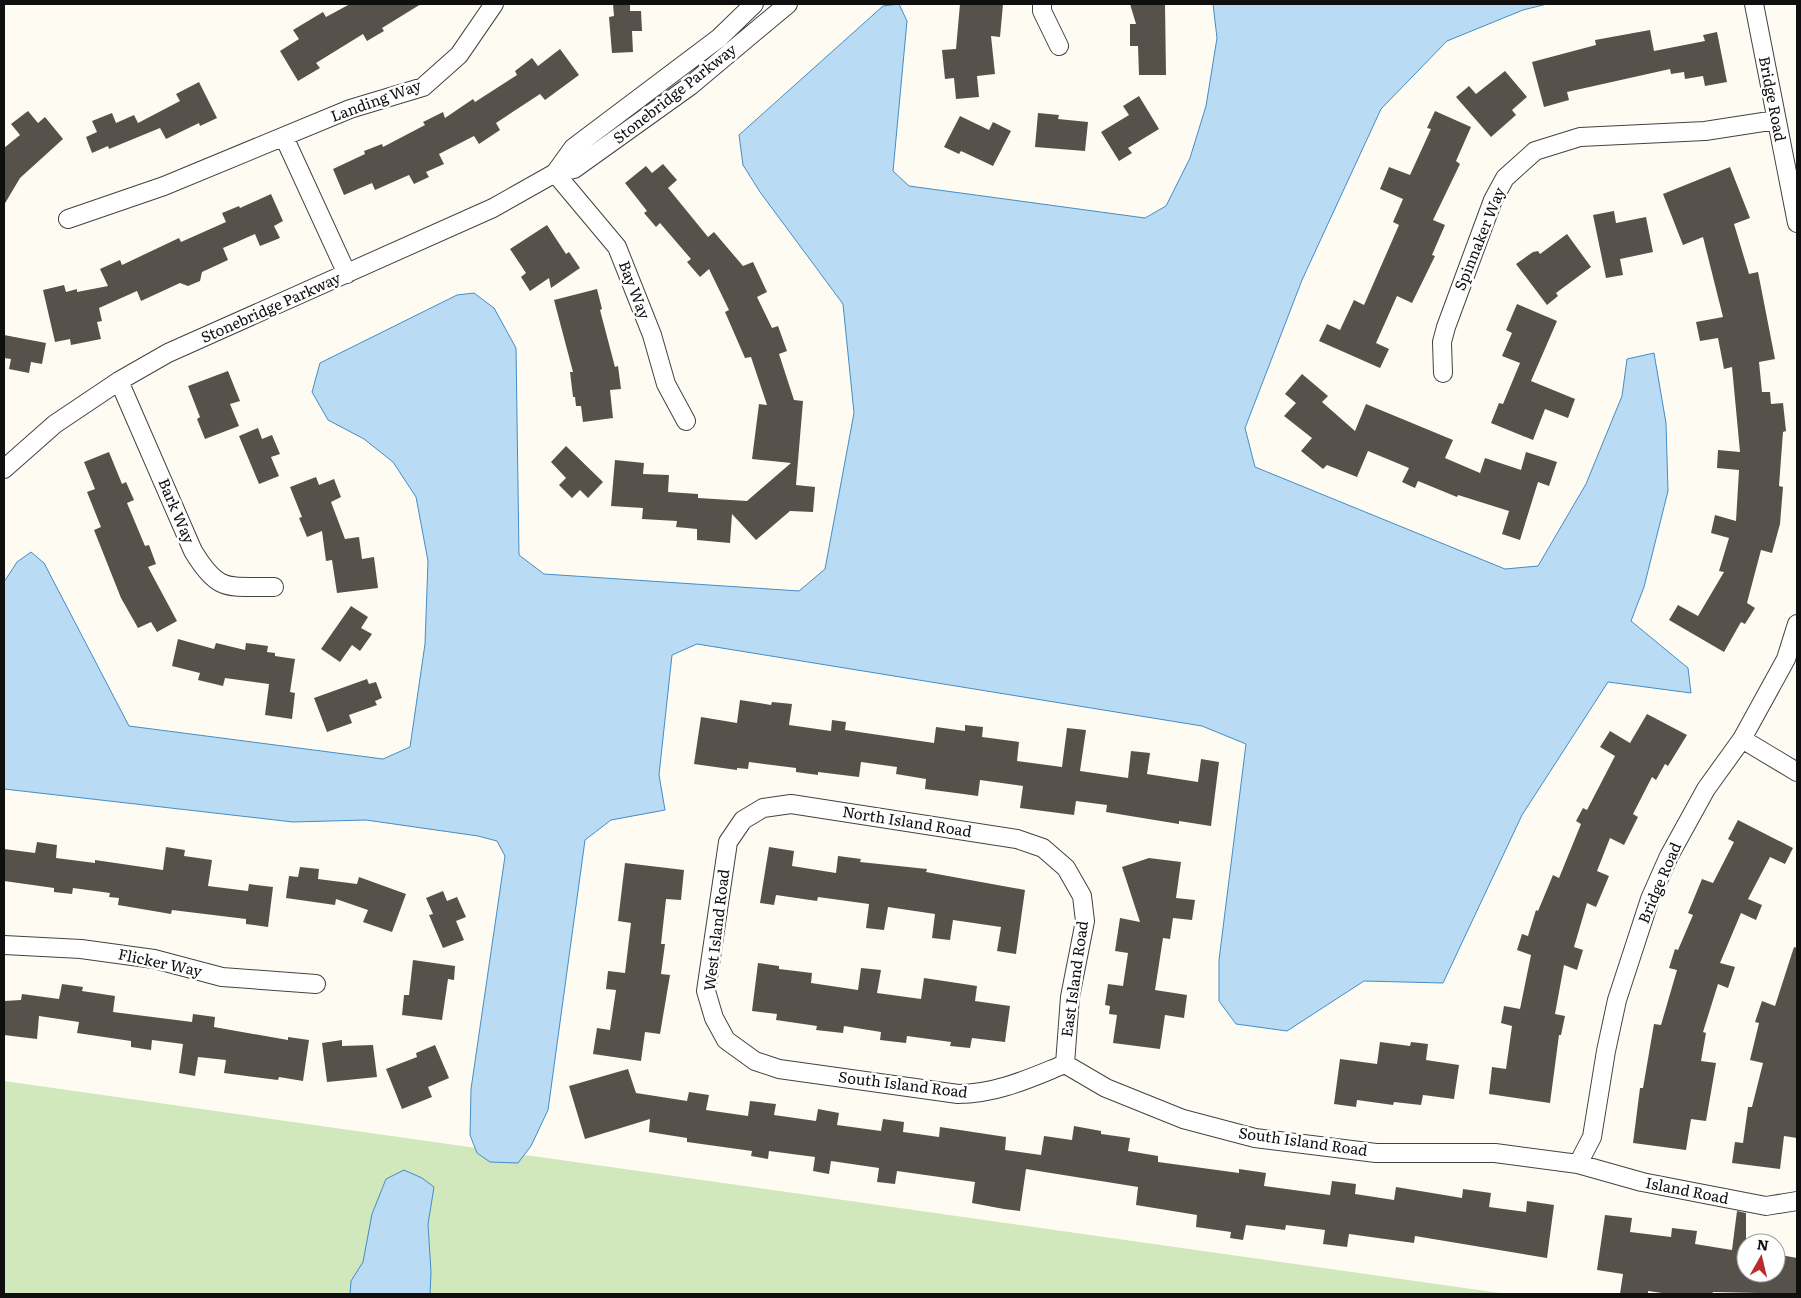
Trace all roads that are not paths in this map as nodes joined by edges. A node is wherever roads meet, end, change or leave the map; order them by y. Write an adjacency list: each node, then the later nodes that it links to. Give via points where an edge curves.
1 (494, 4): 8 (street, Landing Way, via 459,55 423,87 350,109)
2 (754, 4): 9 (street, Stonebridge Parkway, via 719,38 573,148)
3 (1042, 4): 6 (street, via 1042,11)
4 (1754, 4): 7 (street, Bridge Road)
5 (776, 7): 9 (street, Stonebridge Parkway, via 690,86 574,169)
6 (1059, 46)
7 (1776, 120): 11 (street, Bridge Road); 13 (street, Spinnaker Way, via 1705,131 1580,137 1535,151 1505,178 1485,220 1446,327 1442,342)
8 (284, 137): 10 (street, Landing Way, via 164,186); 12 (street)
9 (556, 173): 12 (street, Stonebridge Parkway, via 493,208); 15 (street, Bay Way, via 618,247 652,335 666,384)
10 (68, 220)
11 (1797, 223)
12 (347, 274): 14 (street, Stonebridge Parkway, via 168,353)
13 (1443, 373)
14 (119, 381): 16 (street, Stonebridge Parkway, via 55,424); 17 (street, Bark Way, via 193,551 206,572 223,586)
15 (686, 421)
16 (4, 469)
17 (274, 587)
18 (1797, 624): 19 (street, Bridge Road, via 1786,659)
19 (1742, 739): 20 (street); 27 (street, Bridge Road, via 1706,790 1669,856 1650,899 1617,1000 1592,1137)
20 (1797, 772)
21 (743, 820): 22 (street, North Island Road, via 763,808 791,804 1017,840 1043,848); 25 (street, West Island Road, via 728,842 706,991 714,1018)
22 (1066, 868): 26 (street, East Island Road, via 1082,896 1085,921 1070,997)
23 (4, 945): 24 (street, Flicker Way, via 81,949 154,959 222,976)
24 (316, 984)
25 (726, 1040): 26 (street, South Island Road, via 755,1061 779,1069 958,1094 1000,1090)
26 (1065, 1064): 27 (street, South Island Road, via 1106,1088 1183,1119 1254,1138 1376,1153 1495,1153)
27 (1578, 1164): 28 (street, Island Road, via 1642,1182 1766,1206)
28 (1797, 1201)

